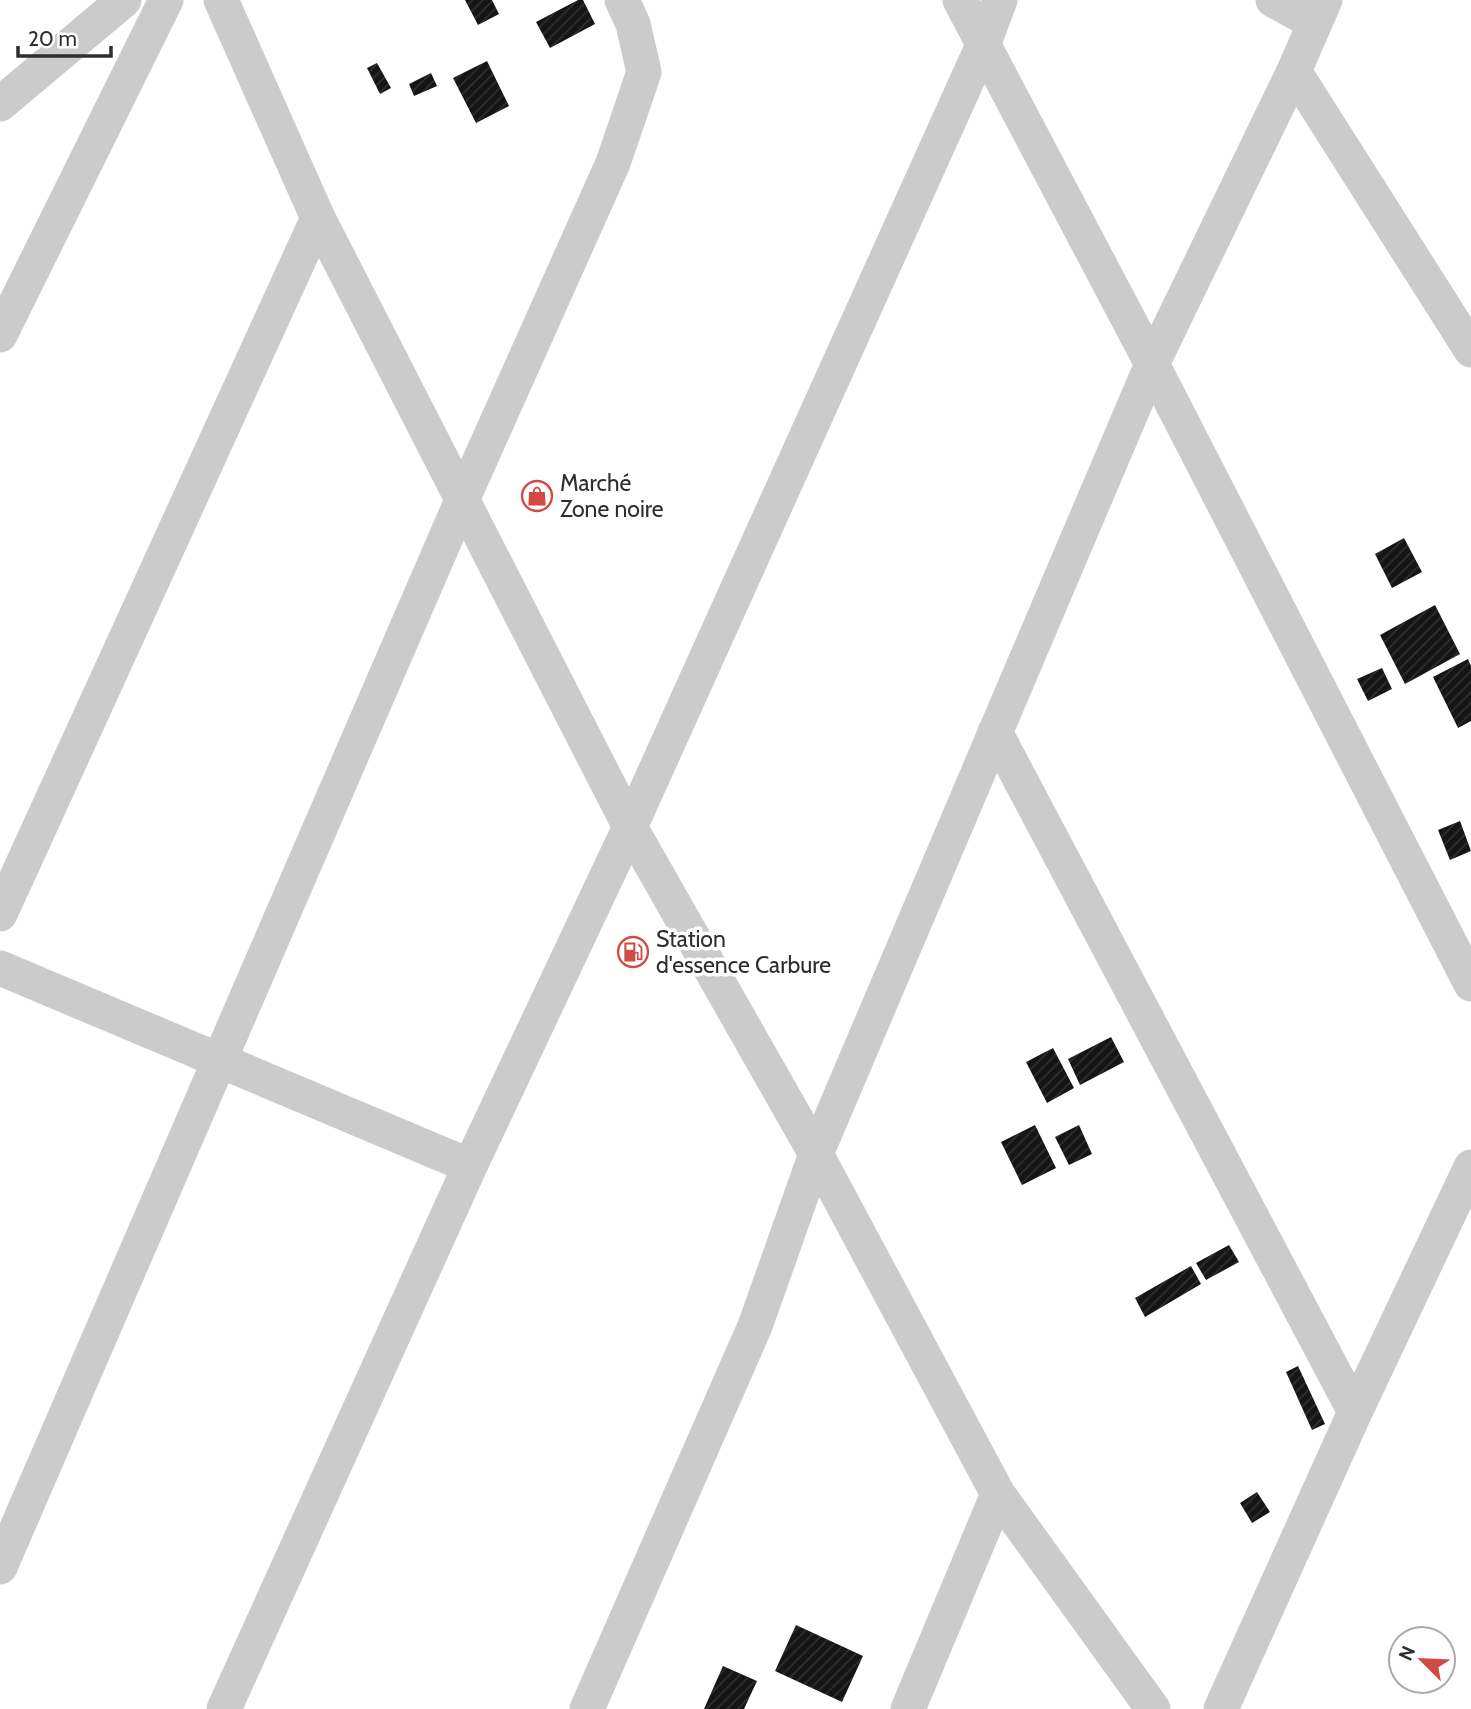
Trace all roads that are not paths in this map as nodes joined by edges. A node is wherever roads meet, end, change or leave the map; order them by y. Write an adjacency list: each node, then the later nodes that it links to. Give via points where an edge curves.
1 (124, 0): 11 (street)
2 (166, 0): 13 (street)
3 (221, 0): 12 (street)
4 (621, 0): 16 (street, via 633,24 644,72 613,163)
5 (960, 0): 9 (street)
6 (1000, 0): 9 (street)
7 (1273, 0): 8 (street)
8 (1320, 12): 10 (street)
9 (984, 43): 15 (street); 18 (street)
10 (1294, 71): 14 (street); 15 (street)
11 (0, 104)
12 (318, 218): 16 (street); 19 (street)
13 (0, 335)
14 (1470, 347)
15 (1152, 364): 17 (street); 21 (street)
16 (463, 498): 18 (street); 22 (street)
17 (995, 732): 23 (street); 26 (street)
18 (629, 827): 23 (street); 24 (street)
19 (0, 914)
20 (0, 968): 22 (street)
21 (1471, 984)
22 (221, 1059): 24 (street); 28 (street)
23 (816, 1154): 27 (street); 30 (street, via 755,1326)
24 (470, 1166): 29 (street)
25 (1471, 1167): 26 (street)
26 (1355, 1412): 33 (street)
27 (998, 1494): 31 (street); 32 (street)
28 (0, 1567)
29 (224, 1709)
30 (587, 1709)
31 (908, 1709)
32 (1153, 1709)
33 (1221, 1709)

